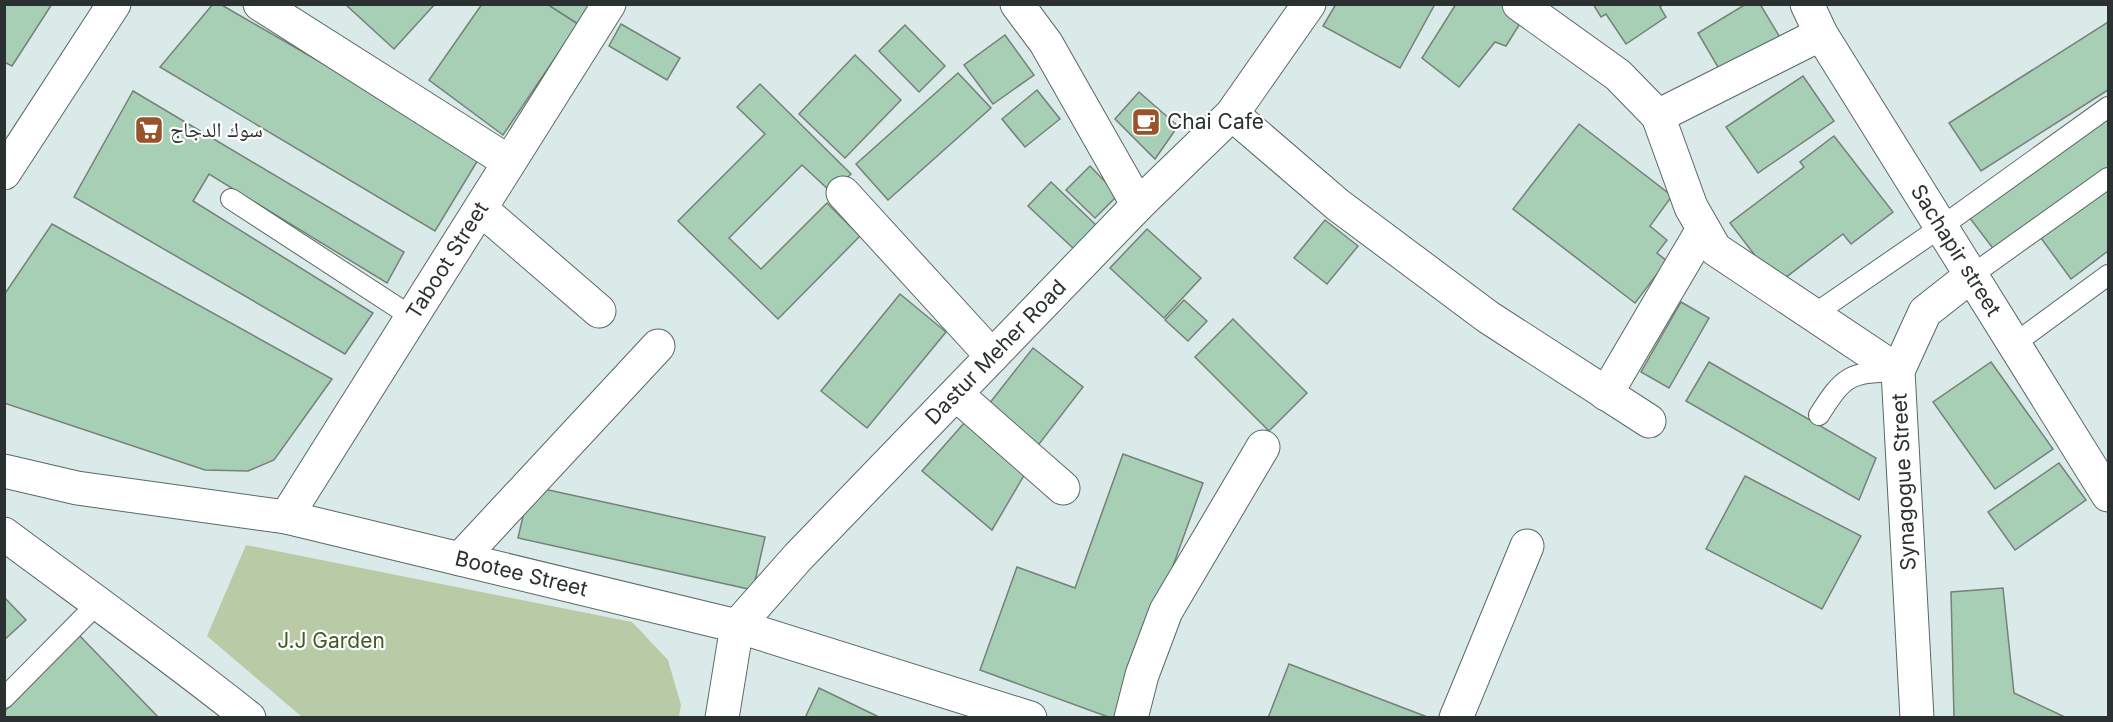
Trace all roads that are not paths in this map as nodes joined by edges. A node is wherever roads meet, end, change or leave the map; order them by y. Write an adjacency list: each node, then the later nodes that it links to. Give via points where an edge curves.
1 (114, 4): 13 (street)
2 (260, 4): 12 (street)
3 (609, 4): 12 (street, Taboot Street)
4 (1017, 4): 17 (street, via 1046,43)
5 (1309, 4): 10 (street, Dastur Meher Road)
6 (1519, 4): 11 (street, via 1618,75)
7 (1807, 4): 8 (street, Sachapir street)
8 (1821, 34): 11 (street); 19 (street, Sachapir street)
9 (2109, 108): 19 (lane)
10 (1232, 114): 17 (street, Dastur Meher Road); 31 (street, via 1338,205 1488,317)
11 (1658, 116): 20 (street, via 1691,207)
12 (509, 162): 18 (street, Taboot Street)
13 (4, 173)
14 (2109, 178): 21 (lane)
15 (843, 193): 28 (street)
16 (231, 199): 25 (lane)
17 (1138, 205): 28 (street, Dastur Meher Road)
18 (481, 208): 23 (street); 25 (street, Taboot Street)
19 (1941, 227): 21 (street, Sachapir street); 24 (lane)
20 (1703, 229): 24 (street, via 1715,249); 31 (street)
21 (1971, 275): 26 (street, Sachapir street); 29 (street, Synagogue Street, via 1925,312)
22 (2109, 275): 26 (lane)
23 (599, 311)
24 (1813, 315): 29 (street)
25 (412, 317): 38 (street, Taboot Street)
26 (2014, 344): 37 (street, Sachapir street)
27 (658, 346): 41 (street)
28 (992, 356): 30 (street, Dastur Meher Road)
29 (1898, 371): 32 (lane, via 1852,376 1837,387); 50 (street, Synagogue Street)
30 (956, 394): 36 (street); 43 (street, Dastur Meher Road, via 798,557)
31 (1606, 394): 33 (street)
32 (1819, 415)
33 (1649, 421)
34 (1263, 447): 48 (street, via 1166,612)
35 (4, 471): 38 (street, Bootee Street, via 77,488)
36 (1063, 488)
37 (2109, 495)
38 (286, 518): 41 (street, Bootee Street)
39 (4, 534): 42 (street)
40 (1527, 546): 49 (street)
41 (460, 559): 43 (street, Bootee Street)
42 (97, 604): 44 (lane); 45 (street)
43 (738, 626): 46 (street); 47 (street, Bootee Street)
44 (4, 698)
45 (249, 717)
46 (722, 717)
47 (1030, 717)
48 (1131, 717)
49 (1456, 717)
50 (1917, 717)

